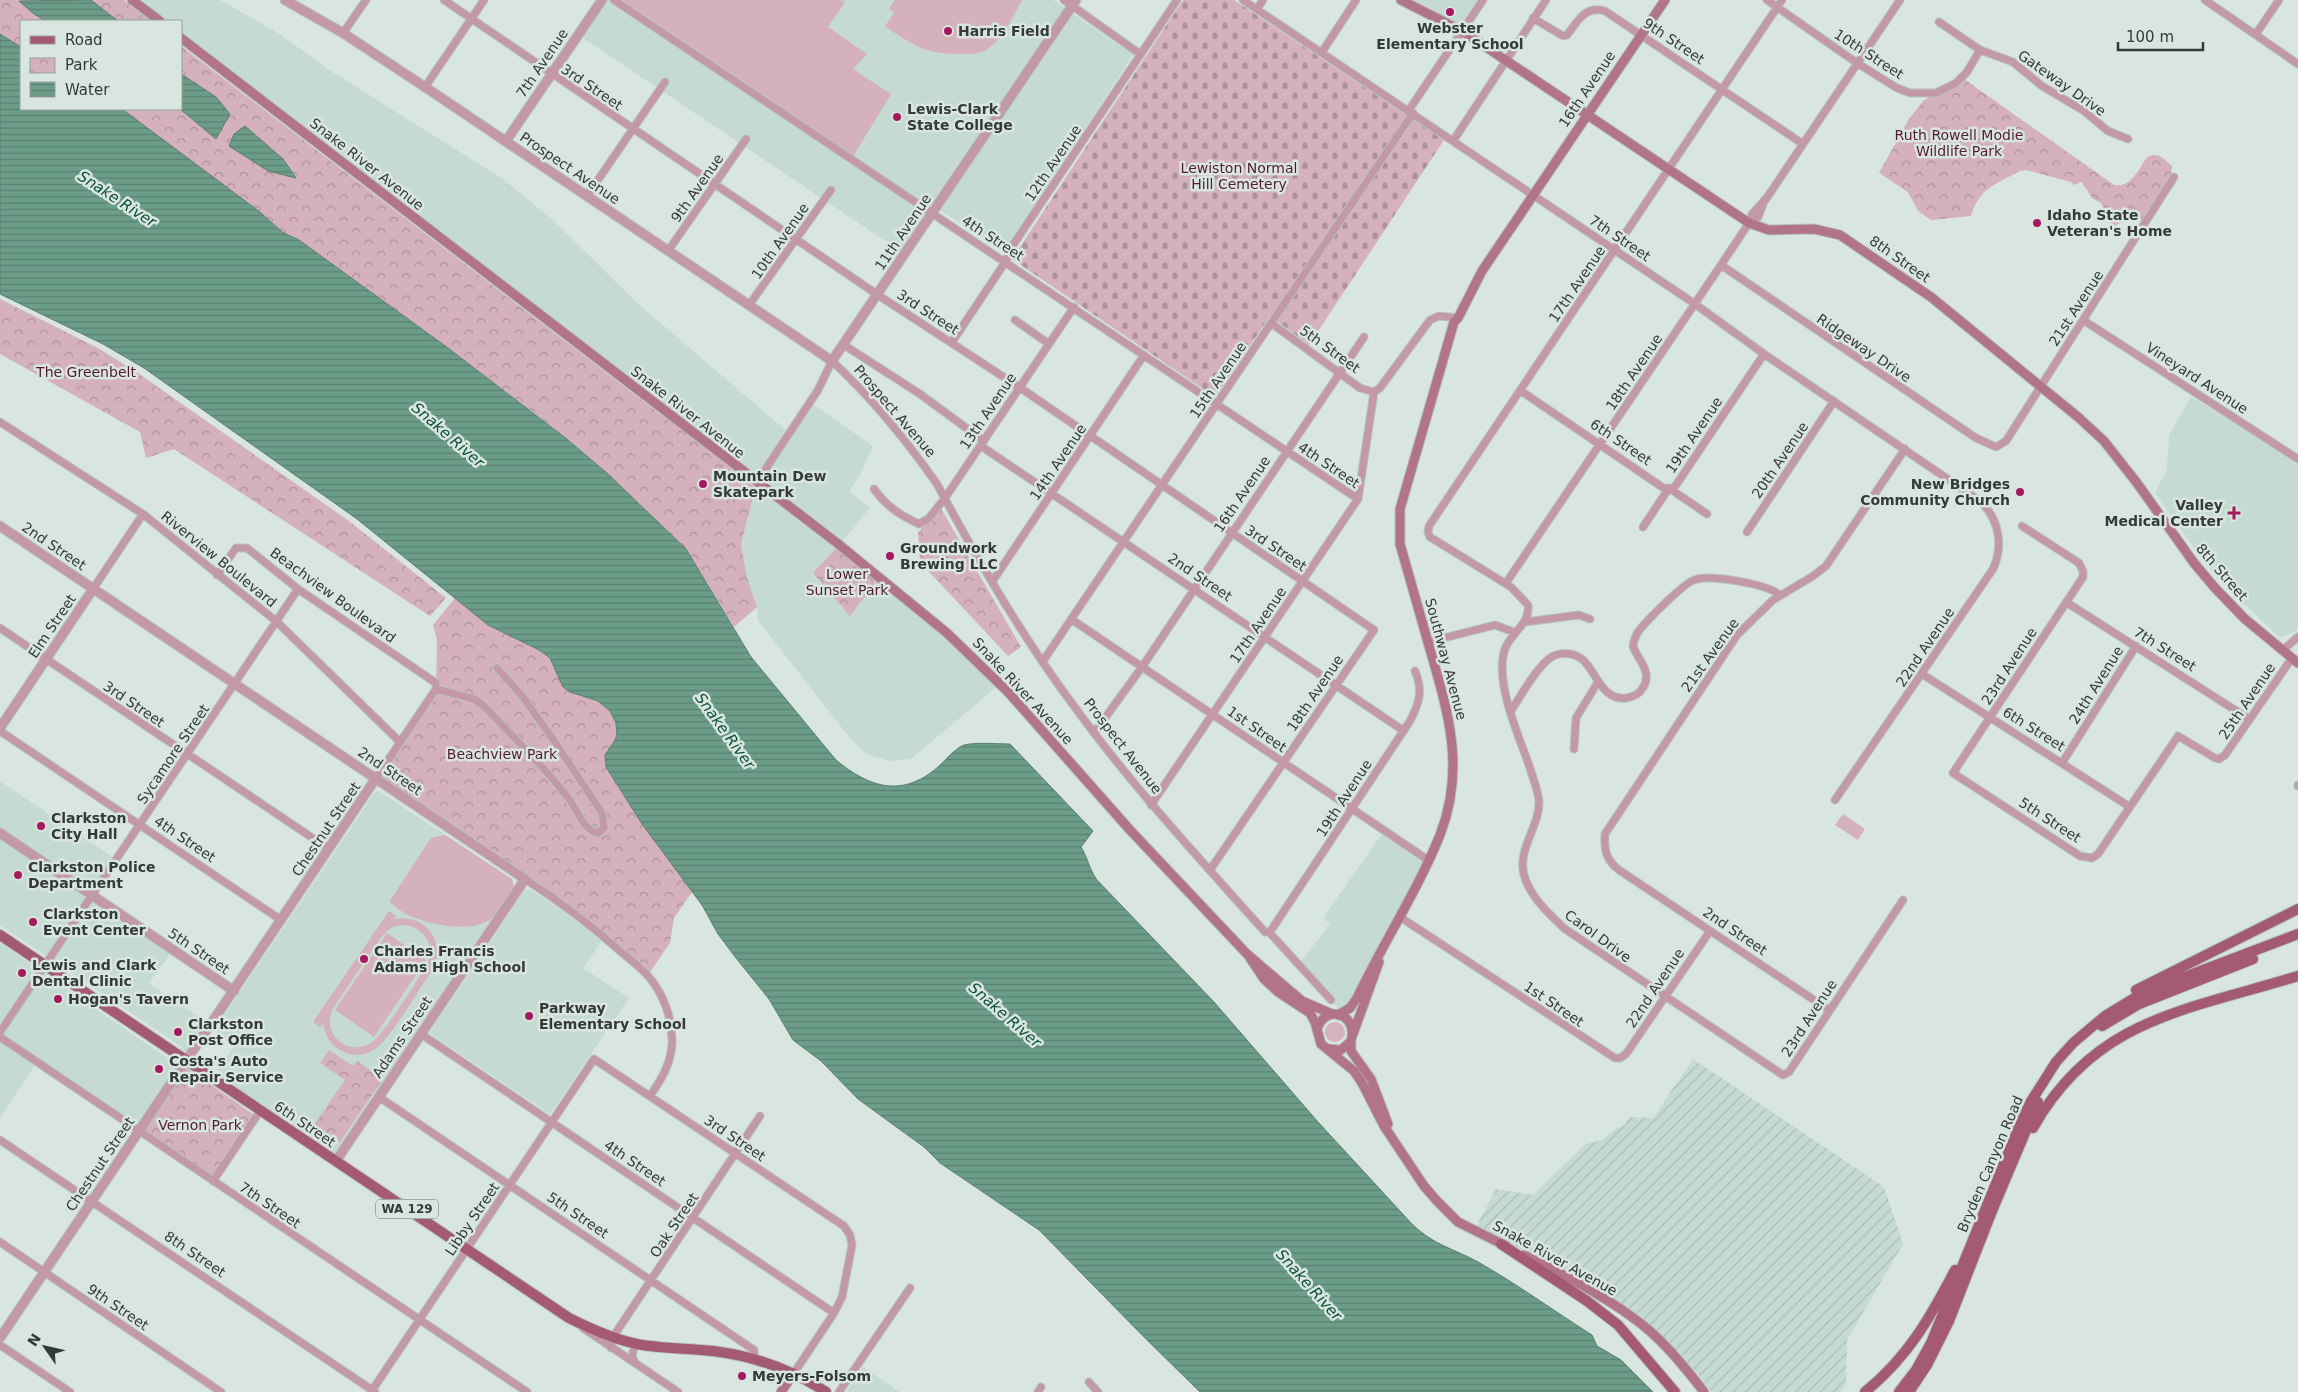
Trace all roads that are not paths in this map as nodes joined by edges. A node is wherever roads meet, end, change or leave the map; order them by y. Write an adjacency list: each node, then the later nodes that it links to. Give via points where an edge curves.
1 (132, 0): 26 (main road)
2 (285, 0): 29 (street, Prospect Avenue)
3 (366, 0): 29 (street)
4 (444, 0): 25 (street, 3rd Street)
5 (484, 0): 25 (street)
6 (602, 0): 39 (street, 7th Avenue)
7 (614, 0): 57 (street, 4th Street)
8 (1177, 0): 35 (street, 12th Avenue)
9 (1243, 0): 23 (street, 7th Street)
10 (1263, 0): 23 (street)
11 (1356, 0): 34 (street)
12 (1402, 0): 28 (main road, 8th Street)
13 (1483, 0): 28 (street, 15th Avenue)
14 (1546, 0): 24 (street)
15 (1665, 0): 30 (main road, 16th Avenue)
16 (1767, 0): 22 (street, 10th Street)
17 (1782, 0): 22 (street, 17th Avenue)
18 (1900, 0): 37 (street, 18th Avenue)
19 (2205, 0): 31 (street)
20 (2279, 0): 31 (street)
21 (1071, 2): 35 (street); 57 (street, 11th Avenue)
22 (1777, 7): 37 (street, 10th Street); 42 (street, 17th Avenue)
23 (1257, 9): 34 (street, 7th Street)
24 (1533, 18): 30 (street, 9th Street, via 1563,36 1585,12 1599,9); 36 (street)
25 (472, 19): 39 (street, 3rd Street); 41 (street)
26 (159, 20)
27 (1939, 22): 33 (street, Gateway Drive)
28 (1462, 31): 36 (main road, 8th Street); 43 (street, 15th Avenue)
29 (343, 33): 41 (street, Prospect Avenue)
30 (1641, 34): 42 (street, 9th Street); 44 (main road, 16th Avenue)
31 (2256, 34): 38 (street)
32 (182, 39): 94 (main road, Snake River Avenue)
33 (1980, 50): 37 (street, 10th Street, via 1960,80 1945,90 1927,94 1905,92); 47 (street, Gateway Drive, via 2012,62 2042,86 2080,108 2108,132)
34 (1322, 52): 43 (street, 7th Street)
35 (1140, 54): 62 (street, 12th Avenue)
36 (1505, 60): 44 (main road, 8th Street); 48 (street)
37 (1858, 63): 50 (street, 18th Avenue)
38 (2298, 64)
39 (551, 74): 45 (street, 3rd Street); 49 (street, 7th Avenue)
40 (665, 82): 45 (street)
41 (425, 87): 49 (street, Prospect Avenue)
42 (1723, 89): 50 (street, 9th Street); 51 (street, 17th Avenue)
43 (1411, 112): 48 (street, 7th Street); 71 (street, 15th Avenue)
44 (1587, 115): 51 (main road, 8th Street); 55 (main road, 16th Avenue)
45 (633, 130): 53 (street, 3rd Street); 56 (street)
46 (746, 139): 53 (street, 9th Avenue)
47 (2128, 139)
48 (1453, 141): 55 (street, 7th Street)
49 (506, 142): 56 (street, Prospect Avenue)
50 (1803, 144): 58 (street, 18th Avenue, via 1766,199 1758,217)
51 (1668, 171): 58 (main road, 8th Street); 60 (street, 17th Avenue)
52 (2174, 177): 70 (street, 21st Avenue)
53 (714, 185): 59 (street, 3rd Street); 61 (street, 9th Avenue)
54 (831, 190): 59 (street, 10th Avenue)
55 (1532, 194): 60 (street, 7th Street); 68 (main road, Southway Avenue, via 1482,271)
56 (588, 196): 61 (street, Prospect Avenue)
57 (932, 214): 62 (street, 4th Street); 64 (street, 11th Avenue)
58 (1749, 223): 63 (street, 18th Avenue); 80 (main road, 8th Street, via 1774,231 1823,230 1847,239 1931,297)
59 (797, 239): 64 (street, 3rd Street); 66 (street, 10th Avenue)
60 (1616, 250): 65 (street, 7th Street); 82 (street, 17th Avenue)
61 (668, 252): 66 (street, Prospect Avenue)
62 (1006, 261): 67 (street, 4th Street); 73 (street, 12th Avenue)
63 (1721, 265): 65 (street, 18th Avenue); 90 (street, Ridgeway Drive, via 1976,438)
64 (878, 295): 73 (street, 3rd Street); 75 (street, 11th Avenue)
65 (1695, 304): 76 (street, 7th Street); 89 (street, 18th Avenue)
66 (749, 305): 78 (street, Prospect Avenue)
67 (1074, 308): 74 (street, 13th Avenue); 77 (street, 4th Street)
68 (1458, 318): 83 (street, via 1439,316 1430,320); 128 (main road, Southway Avenue, via 1400,509 1400,544)
69 (1015, 320): 74 (street)
70 (2083, 320): 80 (street, 21st Avenue); 93 (street, Vineyard Avenue)
71 (1271, 324): 79 (street, 5th Street); 85 (street, 15th Avenue)
72 (1364, 337): 79 (street, 16th Avenue)
73 (952, 342): 81 (street, 3rd Street)
74 (1049, 344): 81 (street, 13th Avenue)
75 (844, 345): 78 (street, 11th Avenue); 88 (street, 2nd Street, via 920,394)
76 (1764, 354): 84 (street, 7th Street); 96 (street, 19th Avenue, via 1674,488)
77 (1144, 355): 85 (street, 4th Street); 87 (street, 14th Avenue)
78 (832, 361): 94 (street, 11th Avenue, via 818,390); 99 (street, Prospect Avenue, via 907,442)
79 (1340, 373): 83 (street, 5th Street, via 1360,388); 92 (street, 16th Avenue)
80 (2040, 386): 90 (street, 21st Avenue, via 2006,441); 130 (main road, 8th Street, via 2104,441 2208,580 2245,619)
81 (1020, 387): 87 (street, 3rd Street); 88 (street, 13th Avenue)
82 (1521, 391): 89 (street, 6th Street); 113 (street, 17th Avenue, via 1428,532 1430,537)
83 (1374, 392): 100 (street, 17th Avenue)
84 (1834, 401): 91 (street, 7th Street); 107 (street, 20th Avenue)
85 (1217, 404): 92 (street, 4th Street); 95 (street, 15th Avenue)
86 (0, 422): 102 (street, Riverview Boulevard)
87 (1090, 437): 95 (street, 3rd Street); 98 (street, 14th Avenue)
88 (982, 443): 98 (street, 2nd Street); 99 (street, 13th Avenue)
89 (1600, 444): 96 (street, 6th Street, via 1665,489); 113 (street, 18th Avenue)
90 (1996, 447)
91 (1905, 449): 101 (street, 7th Street); 117 (street, 21st Avenue, via 1826,566)
92 (1287, 451): 100 (street, 4th Street); 108 (street, 16th Avenue)
93 (2298, 459)
94 (757, 482): 179 (main road, Snake River Avenue, via 971,653)
95 (1161, 484): 108 (street, 3rd Street); 109 (street, 15th Avenue)
96 (1669, 488): 103 (street, 6th Street); 106 (street, 19th Avenue)
97 (874, 489): 99 (street, 13th Avenue, via 896,512 919,524 929,518)
98 (1052, 494): 109 (street, 2nd Street); 112 (street, 14th Avenue)
99 (945, 498): 112 (street, Prospect Avenue)
100 (1358, 499): 111 (street, 17th Avenue)
101 (1980, 501): 137 (street, 22nd Avenue, via 1996,525 1999,548 1996,562)
102 (143, 514): 110 (street, Riverview Boulevard); 114 (street, Elm Street)
103 (1707, 514)
104 (0, 526): 114 (street, 2nd Street)
105 (2022, 526): 118 (street, 23rd Avenue, via 2079,563 2083,576)
106 (1643, 527)
107 (1747, 532)
108 (1232, 533): 111 (street, 3rd Street); 116 (street, 16th Avenue)
109 (1123, 542): 116 (street, 2nd Street); 119 (street, 15th Avenue)
110 (217, 574): 115 (street, Beachview Boulevard, via 241,546); 121 (street, Riverview Boulevard)
111 (1304, 581): 124 (street, 3rd Street); 127 (street, 17th Avenue)
112 (992, 582): 132 (street, Prospect Avenue)
113 (1506, 584): 122 (street, via 1528,605)
114 (93, 589): 131 (street, Elm Street); 139 (street, 2nd Street)
115 (298, 589): 121 (street, Sycamore Street); 141 (street, Beachview Boulevard, via 436,683)
116 (1193, 590): 127 (street, 2nd Street); 134 (street, 16th Avenue)
117 (1780, 595): 138 (street, via 1758,586 1705,578 1691,581 1636,636 1633,646 1646,673 1642,690 1630,697 1618,698); 166 (street, 21st Avenue, via 1749,621 1726,649 1606,830 1608,860)
118 (2066, 602): 129 (street, 7th Street); 144 (street, 23rd Avenue)
119 (1071, 619): 132 (street, 15th Avenue); 134 (street, 1st Street)
120 (1590, 619): 122 (street, via 1579,615)
121 (276, 621): 139 (street, Sycamore Street); 149 (street, Riverview Boulevard)
122 (1525, 622): 125 (street, Carol Drive)
123 (0, 628): 131 (street, 3rd Street)
124 (1374, 630): 140 (street, 18th Avenue)
125 (1514, 632): 128 (street, via 1495,625); 142 (street, Carol Drive, via 1502,658 1503,682)
126 (2298, 637): 130 (street, 25th Avenue)
127 (1264, 638): 140 (street, 2nd Street); 143 (street, 17th Avenue)
128 (1428, 642): 164 (main road, Southway Avenue, via 1449,714 1454,752 1445,817)
129 (2136, 646): 145 (street, 7th Street); 153 (street, 24th Avenue)
130 (2283, 650): 133 (main road, 8th Street)
131 (46, 659): 146 (street, Elm Street); 151 (street, 3rd Street)
132 (1043, 661): 148 (street, Prospect Avenue)
133 (2295, 661): 145 (street, 25th Avenue)
134 (1142, 667): 143 (street, 1st Street); 148 (street, 16th Avenue)
135 (497, 668): 141 (street, via 523,697 602,813 604,828 598,833 586,829 556,782 483,705 474,699)
136 (1415, 670): 147 (street, 19th Avenue, via 1420,681 1421,698)
137 (1922, 674): 144 (street, 6th Street); 156 (street, 22nd Avenue)
138 (1598, 682): 142 (street, via 1582,659 1573,654 1557,654 1542,666); 150 (street, via 1576,718)
139 (235, 684): 151 (street, Sycamore Street); 155 (street, 2nd Street)
140 (1335, 686): 147 (street, 2nd Street); 152 (street, 18th Avenue)
141 (436, 689): 149 (street, Chestnut Street)
142 (1511, 711): 183 (street, Carol Drive, via 1539,800 1536,824 1523,857 1528,884 1537,900 1565,929)
143 (1214, 715): 152 (street, 1st Street); 157 (street, 17th Avenue)
144 (1991, 718): 153 (street, 6th Street); 154 (street, 23rd Avenue)
145 (2249, 719): 158 (street, 25th Avenue, via 2219,759 2178,736)
146 (0, 729): 161 (street, 4th Street)
147 (1404, 731): 159 (street, 19th Avenue)
148 (1094, 733): 157 (street, Prospect Avenue)
149 (400, 742): 155 (street, Chestnut Street)
150 (1574, 749)
151 (187, 754): 161 (street, Sycamore Street); 163 (street, 3rd Street)
152 (1283, 763): 159 (street, 1st Street); 165 (street, 18th Avenue)
153 (2062, 763): 158 (street, 6th Street)
154 (1953, 773): 160 (street, 5th Street, via 2083,857 2092,858 2098,854)
155 (376, 778): 163 (street, Chestnut Street); 167 (street, 2nd Street)
156 (1835, 800)
157 (1151, 805): 165 (street, Prospect Avenue)
158 (2130, 807): 160 (street, 25th Avenue)
159 (1352, 810): 164 (street, 1st Street); 174 (street, 19th Avenue)
160 (2122, 818)
161 (141, 824): 168 (street, Sycamore Street); 172 (street, 4th Street)
162 (0, 833): 168 (street, 5th Street)
163 (329, 850): 172 (street, Chestnut Street)
164 (1428, 860): 171 (main road, Southway Avenue)
165 (1210, 870): 174 (street, Prospect Avenue, via 1265,932)
166 (1626, 874): 173 (street, 2nd Street)
167 (526, 879): 189 (street, Adams Street); 198 (street, 2nd Street, via 604,937 648,975 656,987 666,1005 672,1045 667,1069)
168 (92, 896): 180 (street, Sycamore Street); 182 (street, 5th Street)
169 (1903, 900): 185 (street, 23rd Avenue)
170 (2298, 909): 196 (main road, via 2118,1000 2087,1023)
171 (1400, 917): 178 (main road, Southway Avenue); 193 (street, 1st Street, via 1610,1056)
172 (281, 920): 182 (street, Chestnut Street)
173 (1710, 931): 183 (street, 22nd Avenue); 185 (street, 2nd Street)
174 (1269, 932): 184 (street, Prospect Avenue)
175 (2298, 934): 196 (main road, Bryden Canyon Road, via 2136,997 2091,1027)
176 (0, 935): 180 (main road, 6th Street / WA 129)
177 (2298, 941): 208 (main road, Bryden Canyon Road, via 2160,994 2096,1032 2063,1064 2048,1086 2036,1106)
178 (1385, 946): 186 (main road, Southway Avenue, via 1353,1005); 191 (main road, Southway Avenue)
179 (1247, 954): 186 (main road, Snake River Avenue, via 1302,1001); 187 (main road, Snake River Avenue, via 1278,992 1310,1013)
180 (45, 965): 188 (street, Sycamore Street); 195 (main road, 6th Street / WA 129)
181 (2298, 976): 208 (main road, via 2182,1010 2116,1038 2069,1077 2051,1098)
182 (234, 991): 195 (street, Chestnut Street)
183 (1664, 997): 193 (street, 22nd Avenue, via 1626,1054); 197 (street, Carol Drive, via 1780,1074)
184 (1331, 1000)
185 (1829, 1010): 197 (street, 23rd Avenue)
186 (1335, 1014): 187 (main road, via 1322,1020); 191 (main road, via 1349,1021)
187 (1317, 1031): 192 (main road, via 1321,1044)
188 (0, 1032)
189 (421, 1034): 199 (street, Adams Street); 202 (street, 4th Street)
190 (0, 1037): 203 (street, 7th Street)
191 (1352, 1037): 192 (main road, via 1341,1050); 205 (main road, Snake River Avenue, via 1351,1051 1372,1079)
192 (1327, 1048): 205 (main road, Snake River Avenue, via 1354,1071)
193 (1620, 1058)
194 (594, 1059): 198 (street, 3rd Street); 202 (street, Libby Street)
195 (186, 1061): 200 (main road, 6th Street / WA 129); 203 (street, Chestnut Street)
196 (2056, 1062): 213 (main road, Bryden Canyon Road, via 2030,1103)
197 (1786, 1074)
198 (650, 1096): 206 (street, 3rd Street)
199 (379, 1098): 207 (street, Adams Street); 210 (street, 5th Street)
200 (260, 1111): 207 (main road, 6th Street / WA 129); 209 (street)
201 (760, 1116): 206 (street, Oak Street)
202 (552, 1122): 210 (street, Libby Street); 212 (street, 4th Street)
203 (139, 1131): 209 (street, 7th Street); 211 (street, Chestnut Street)
204 (0, 1140): 211 (street, 8th Street)
205 (1397, 1145): 215 (main road, Snake River Avenue, via 1446,1212 1458,1222)
206 (736, 1154): 212 (street, Oak Street); 220 (street, 3rd Street, via 844,1226 850,1235 852,1245 842,1297)
207 (336, 1161): 216 (main road, 6th Street / WA 129)
208 (2011, 1168): 245 (main road, Bryden Canyon Road, via 1949,1321 1927,1365)
209 (213, 1182): 222 (street, 7th Street)
210 (510, 1186): 216 (street, Libby Street); 218 (street, 5th Street)
211 (91, 1201): 217 (street, Chestnut Street); 232 (street, 8th Street)
212 (694, 1218): 218 (street, Oak Street); 220 (street, 4th Street)
213 (1977, 1230): 243 (main road, via 1919,1336 1896,1364); 244 (main road, Bryden Canyon Road, via 1931,1343 1916,1370)
214 (0, 1242): 217 (street, 9th Street)
215 (1501, 1244): 241 (main road, via 1618,1325); 242 (main road, Snake River Avenue, via 1641,1324 1669,1350)
216 (466, 1250): 221 (main road, 6th Street / WA 129); 222 (street, Libby Street)
217 (44, 1272): 224 (street, Chestnut Street); 234 (street, 9th Street)
218 (651, 1280): 223 (street, Oak Street); 228 (street, 5th Street, via 754,1350)
219 (910, 1288): 239 (street)
220 (834, 1313): 230 (street)
221 (569, 1318): 223 (main road, 6th Street / WA 129); 227 (street, 6th Street)
222 (419, 1320): 232 (street, Libby Street); 235 (street, 7th Street)
223 (613, 1337): 226 (main road, 6th Street / WA 129); 227 (street, Oak Street)
224 (0, 1338)
225 (0, 1344): 233 (street)
226 (635, 1344): 228 (main road, WA 129); 229 (street, via 632,1356)
227 (610, 1348): 229 (street, 6th Street)
228 (755, 1359): 230 (main road, WA 129)
229 (635, 1363): 236 (street, 6th Street)
230 (794, 1373): 237 (main road); 238 (main road, WA 129)
231 (1089, 1382): 240 (street)
232 (373, 1391)
233 (70, 1392)
234 (221, 1392)
235 (527, 1392)
236 (678, 1392)
237 (782, 1392)
238 (826, 1392)
239 (839, 1392)
240 (1098, 1392)
241 (1675, 1392)
242 (1704, 1392)
243 (1865, 1392)
244 (1898, 1392)
245 (1908, 1392)

